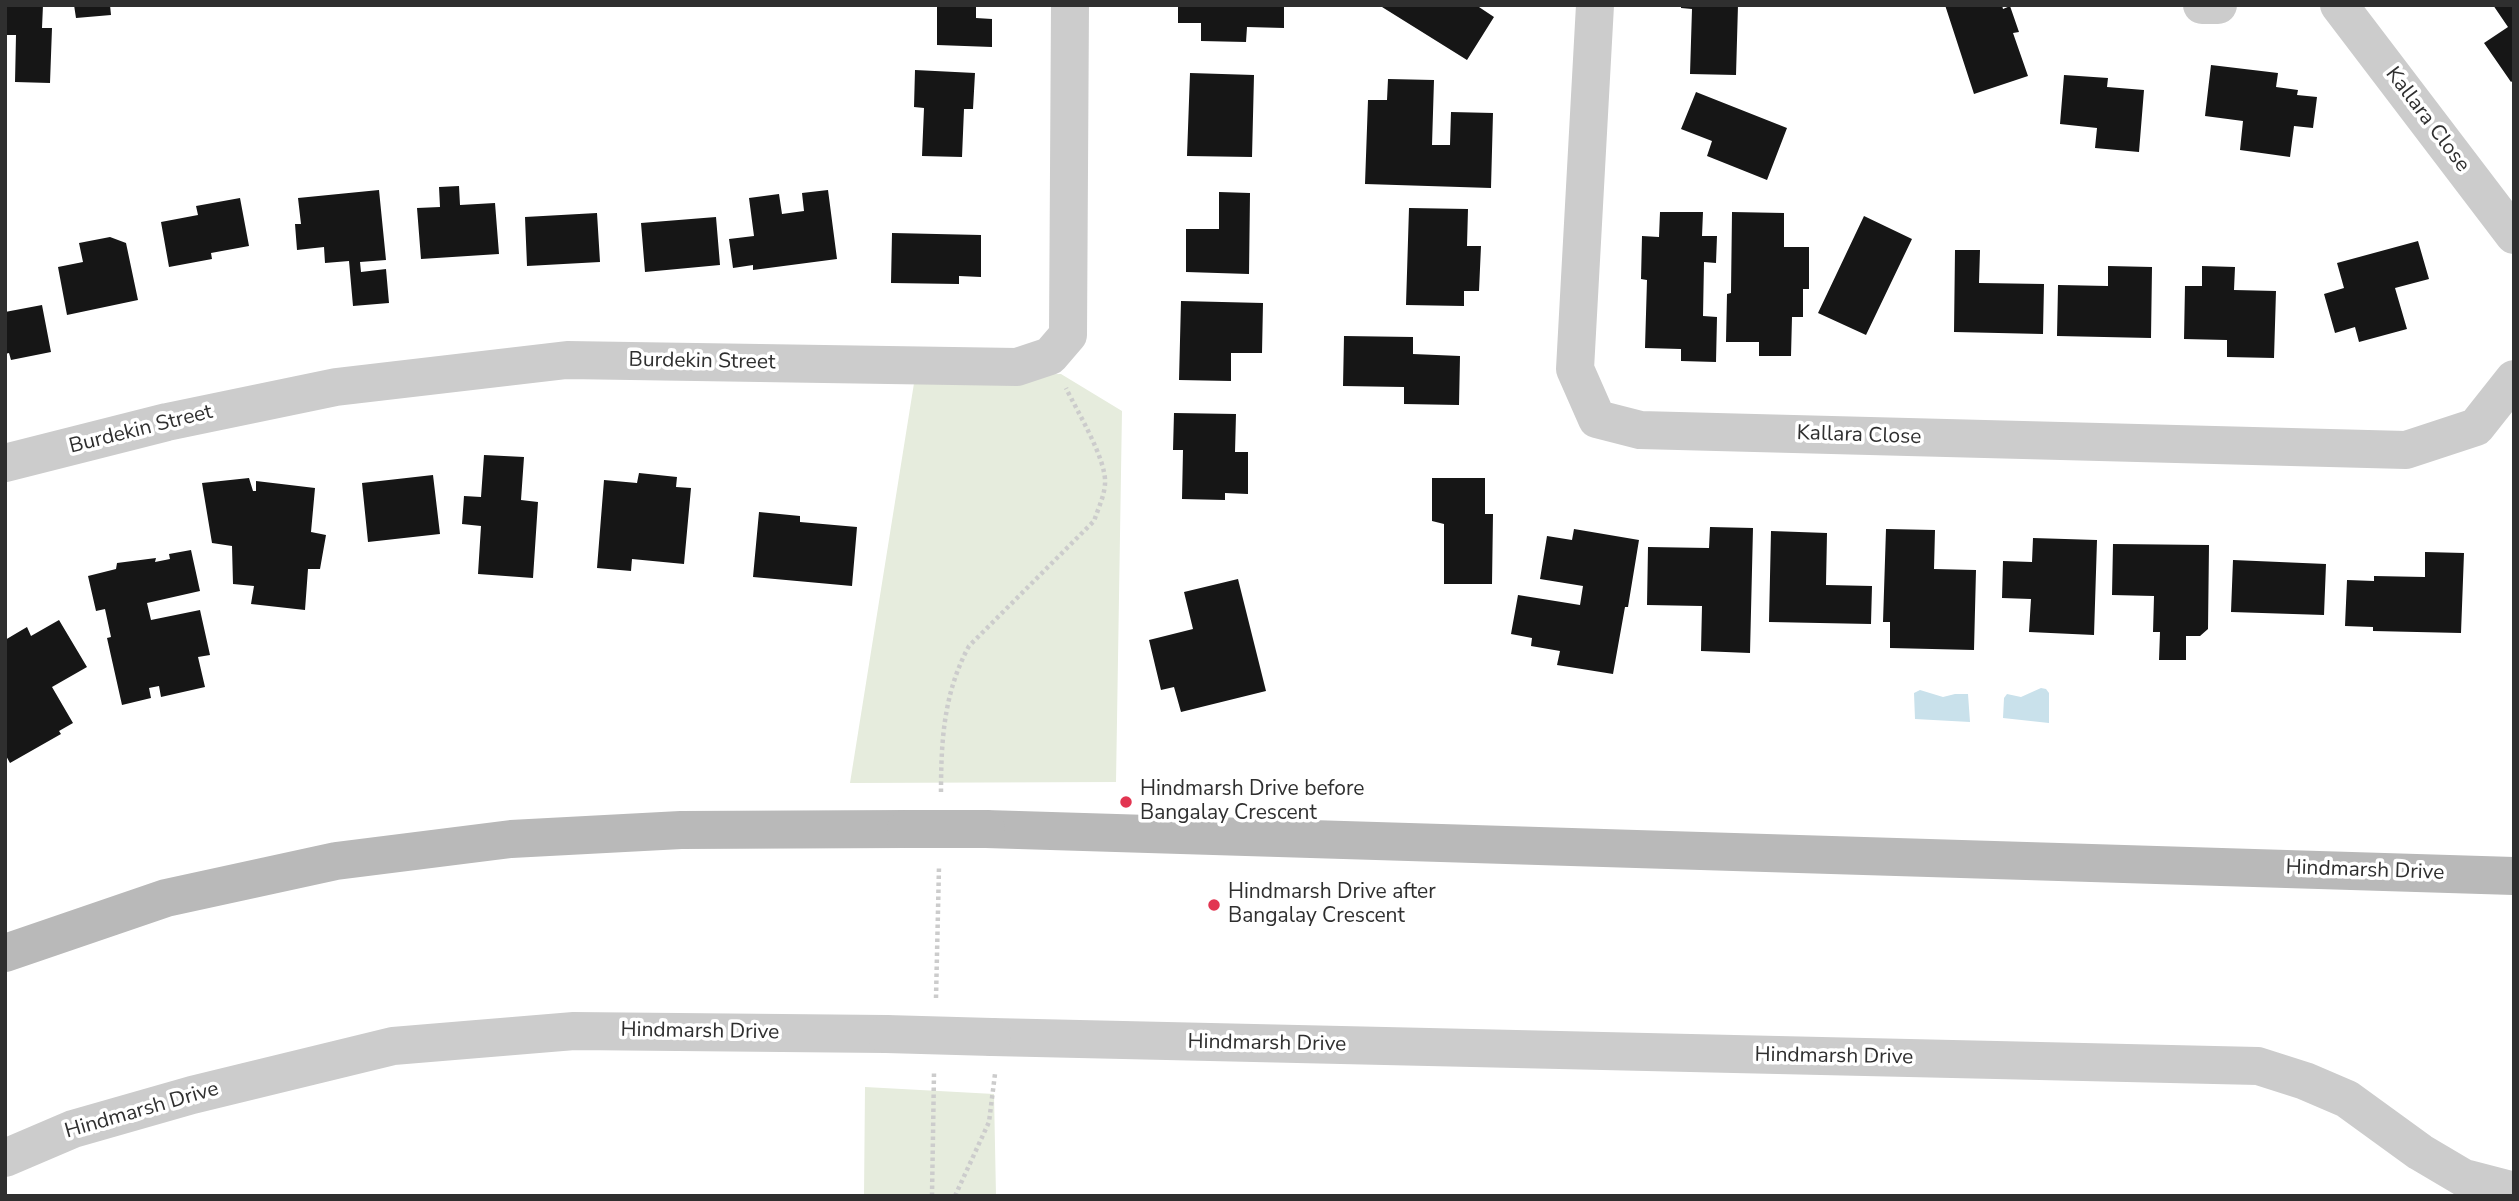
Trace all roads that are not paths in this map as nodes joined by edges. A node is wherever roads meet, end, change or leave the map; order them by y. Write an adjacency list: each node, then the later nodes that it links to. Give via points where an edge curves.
1 (1070, 5): 8 (street, Burdekin Street, via 1068,335 1050,356 1017,367 567,360 336,387 167,422)
2 (1595, 5): 7 (street, Kallara Close, via 1575,369 1597,419 1640,430 2406,450 2476,427)
3 (2202, 5): 4 (street)
4 (2218, 5)
5 (2339, 5): 6 (street, Kallara Close)
6 (2514, 235)
7 (2514, 379)
8 (5, 463)
9 (2514, 876): 10 (main road, Hindmarsh Drive, bridge, via 986,829 681,830 537,838 336,861 166,898)
10 (5, 953)
11 (5, 1158): 12 (street, Hindmarsh Drive, bridge, via 73,1129 393,1046 574,1031 887,1034 994,1051 2259,1066 2347,1099 2420,1153 2464,1178)
12 (2514, 1191)

